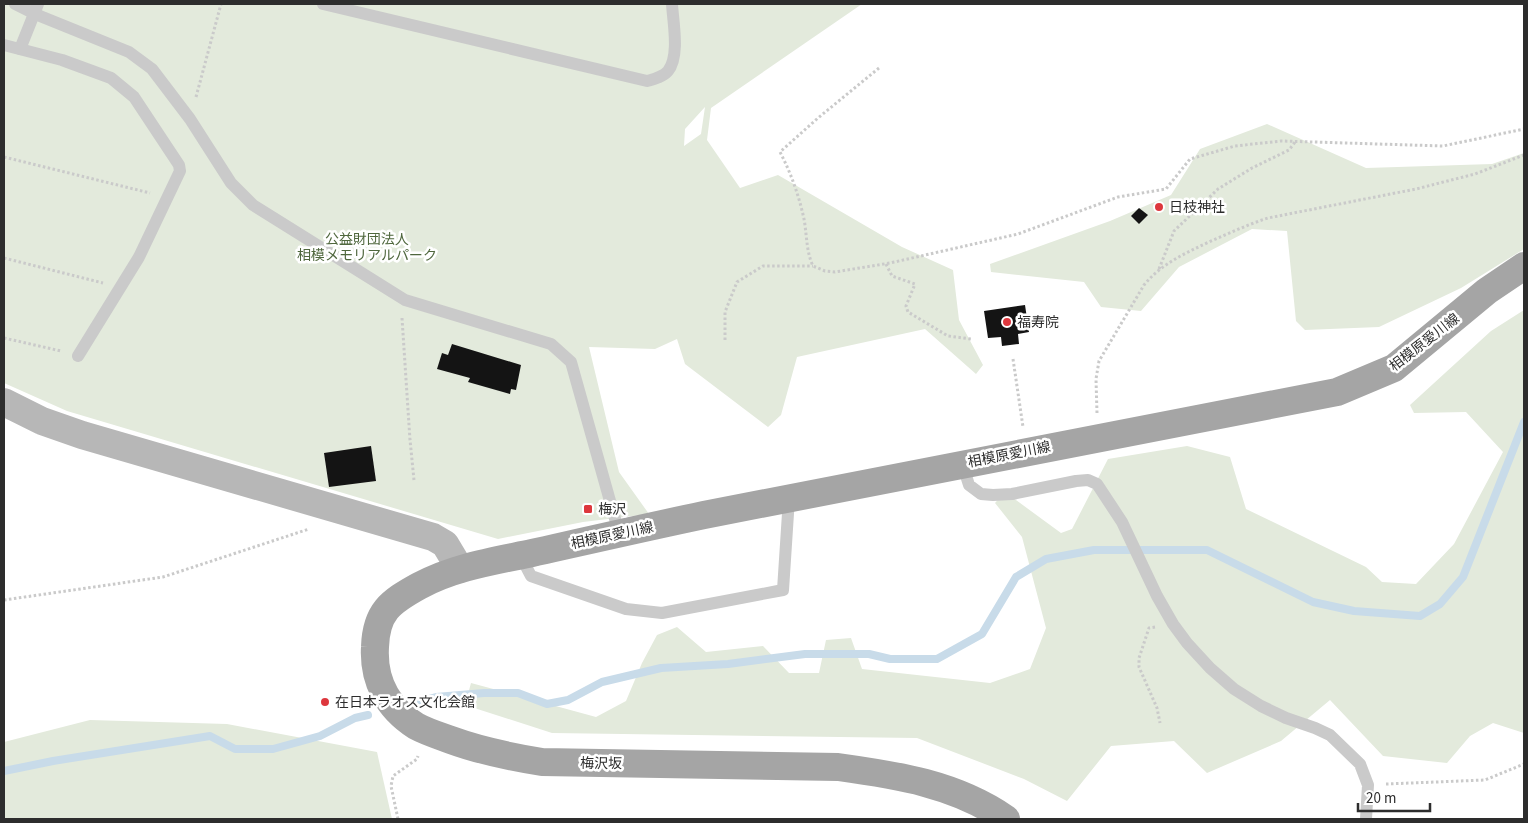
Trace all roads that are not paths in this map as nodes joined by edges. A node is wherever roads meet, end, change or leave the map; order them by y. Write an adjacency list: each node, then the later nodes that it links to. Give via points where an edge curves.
1 (15, 4): 4 (lane)
2 (322, 4): 3 (lane, via 647,81 668,71 675,56)
3 (672, 4)
4 (36, 9): 6 (lane); 12 (lane, via 129,52 152,69 190,119 231,183 253,205 405,300 551,344 571,362)
5 (4, 45): 6 (lane)
6 (20, 50): 8 (lane, via 62,60 111,78 134,97 179,164 180,171 139,257)
7 (1524, 266): 10 (main road, 相模原愛川線, via 1488,291 1394,368 1337,392)
8 (78, 356)
9 (4, 402): 14 (street, via 42,421 82,435 433,537 445,544)
10 (962, 463): 11 (main road, 相模原愛川線); 16 (lane, via 969,485 987,495 1030,491 1076,480 1097,484 1122,522 1173,624 1210,668 1234,689 1269,710 1330,735 1360,764 1368,785)
11 (789, 498): 12 (main road, 相模原愛川線); 13 (lane, via 783,590 662,613 626,608 531,576)
12 (619, 533): 13 (main road, 相模原愛川線)
13 (520, 555): 14 (main road, 相模原愛川線)
14 (460, 569): 15 (main road, 梅沢坂, via 422,584 390,603 375,630 377,680 387,699 416,726 476,749 542,762 838,768 880,773 922,781 964,796)
15 (1004, 818)
16 (1366, 819)

